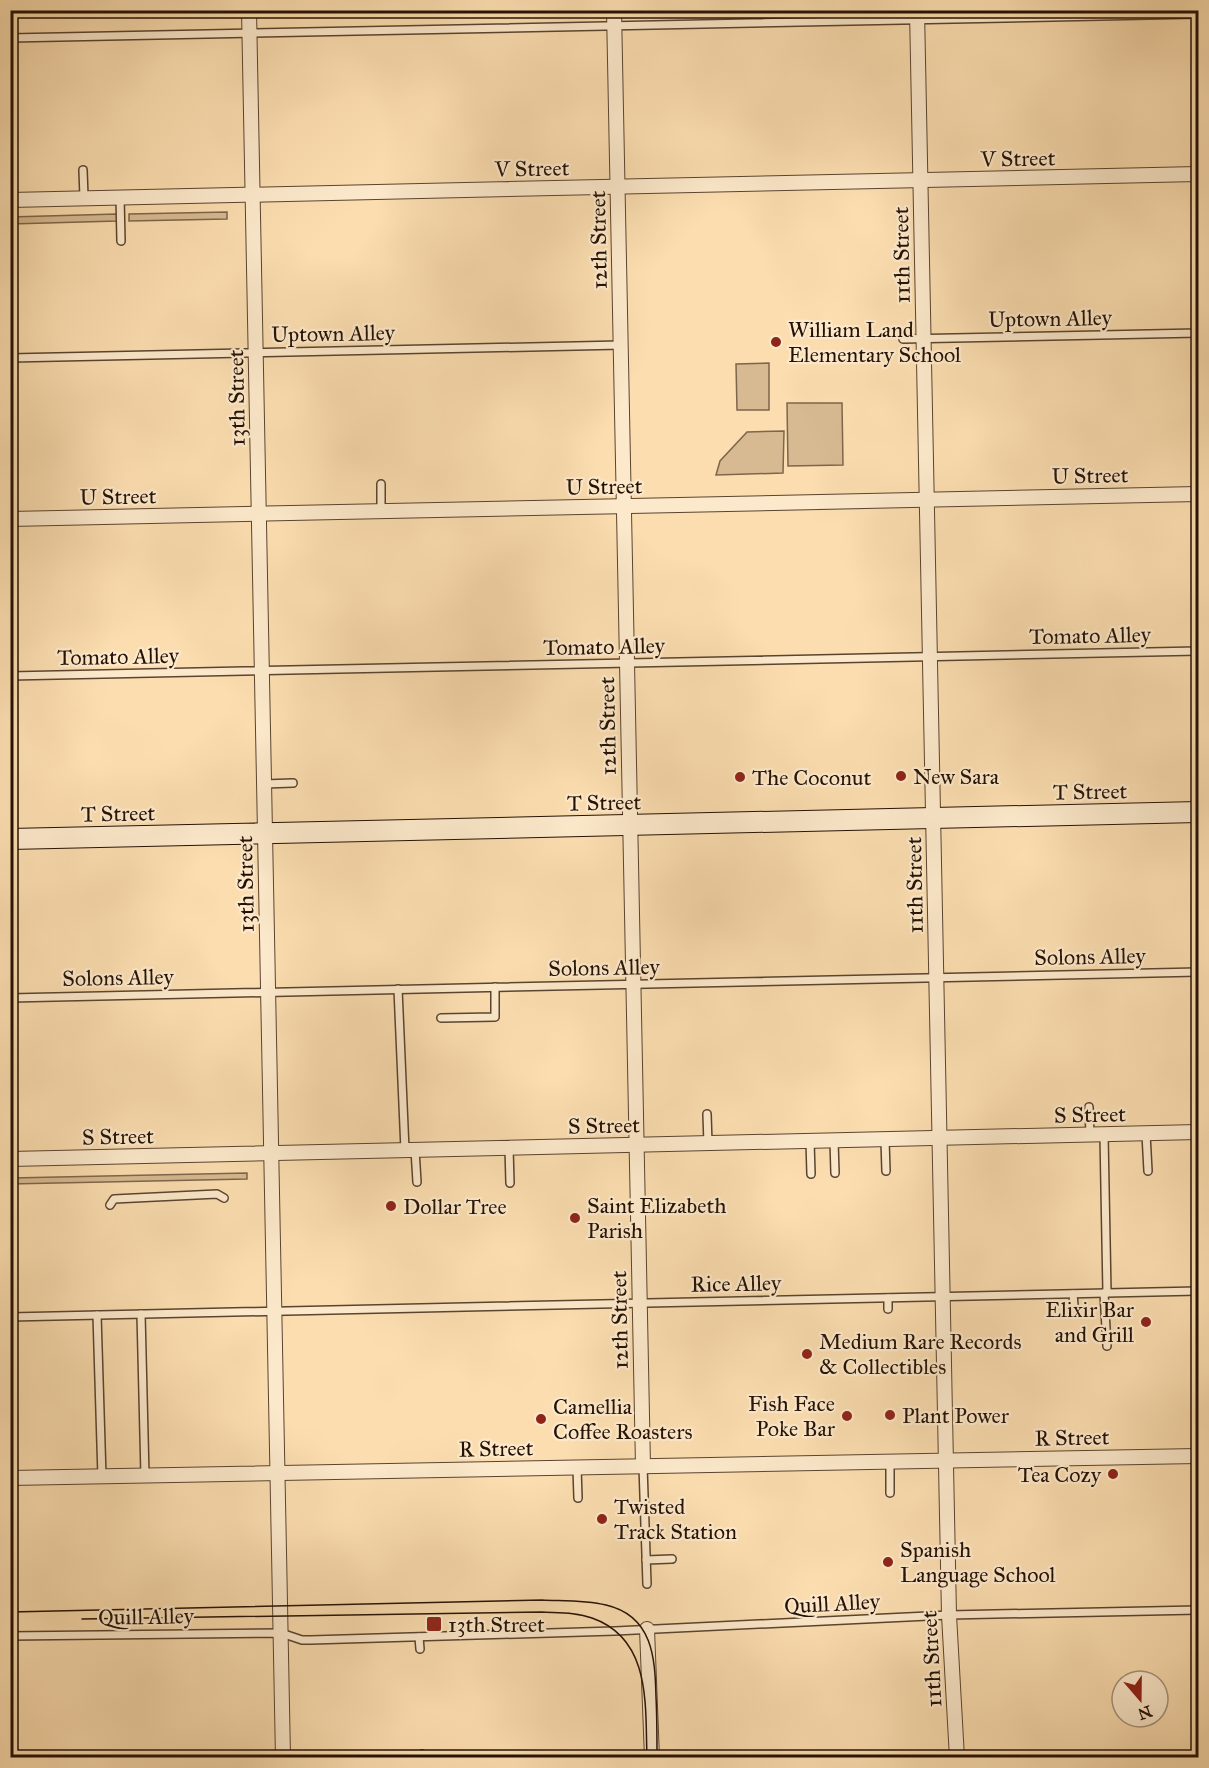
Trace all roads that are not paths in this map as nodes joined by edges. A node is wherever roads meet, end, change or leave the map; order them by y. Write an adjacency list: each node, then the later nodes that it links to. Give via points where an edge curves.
1 (249, 10): 6 (street, 13th Street)
2 (614, 10): 5 (street, 12th Street)
3 (1198, 14): 4 (lane)
4 (917, 15): 5 (lane); 10 (street, 11th Street)
5 (614, 26): 6 (lane); 11 (street, 12th Street)
6 (249, 33): 7 (lane); 12 (street, 13th Street)
7 (10, 38)
8 (83, 170): 13 (lane)
9 (1198, 174): 10 (street, V Street)
10 (921, 181): 11 (street, V Street); 19 (street, 11th Street)
11 (618, 187): 12 (street, V Street); 20 (street, 12th Street)
12 (253, 195): 14 (street, V Street); 21 (street, 13th Street)
13 (84, 197): 14 (street, V Street); 15 (street, V Street)
14 (120, 197): 16 (lane)
15 (10, 200)
16 (121, 242)
17 (1198, 333): 19 (lane, Uptown Alley)
18 (903, 339): 19 (lane, Uptown Alley)
19 (924, 339): 25 (street, 11th Street)
20 (621, 345): 21 (lane, Uptown Alley); 26 (street, 12th Street)
21 (256, 352): 22 (lane, Uptown Alley); 28 (street, 13th Street)
22 (10, 358)
23 (381, 484): 27 (lane)
24 (1198, 494): 25 (street, U Street)
25 (927, 500): 26 (street, U Street); 31 (street, 11th Street)
26 (624, 506): 27 (street, U Street); 32 (street, 12th Street)
27 (381, 512): 28 (street, U Street)
28 (259, 514): 29 (street, U Street); 33 (street, 13th Street)
29 (10, 519)
30 (1198, 651): 31 (lane, Tomato Alley)
31 (930, 657): 32 (lane, Tomato Alley); 38 (street, 11th Street)
32 (627, 663): 33 (lane, Tomato Alley); 39 (street, 12th Street)
33 (262, 671): 34 (lane, Tomato Alley); 36 (street, 13th Street)
34 (10, 676)
35 (293, 783): 36 (lane)
36 (264, 784): 40 (street, 13th Street)
37 (1198, 812): 38 (street, T Street)
38 (933, 818): 39 (street, T Street); 43 (street, 11th Street)
39 (630, 825): 40 (street, T Street); 45 (street, 12th Street)
40 (265, 833): 41 (street, T Street); 49 (street, 13th Street)
41 (10, 839)
42 (1198, 972): 43 (lane, Solons Alley)
43 (937, 977): 44 (lane, Solons Alley); 57 (street, 11th Street)
44 (762, 981): 45 (lane, Solons Alley); 48 (lane)
45 (633, 984): 46 (lane, Solons Alley); 62 (street, 12th Street)
46 (495, 987): 47 (lane, Solons Alley); 51 (lane, via 495,1017)
47 (399, 989): 49 (lane, Solons Alley); 64 (lane)
48 (762, 990)
49 (268, 992): 50 (lane, Solons Alley); 65 (street, 13th Street)
50 (10, 998)
51 (441, 1018)
52 (1089, 1107): 56 (lane)
53 (707, 1114): 61 (lane)
54 (1198, 1132): 55 (street, S Street)
55 (1146, 1134): 56 (street, S Street); 68 (lane)
56 (1097, 1135): 57 (street, S Street); 76 (lane)
57 (940, 1138): 58 (street, S Street); 78 (street, 11th Street)
58 (885, 1140): 60 (street, S Street); 67 (lane)
59 (810, 1141): 60 (street, S Street); 61 (street, S Street); 70 (lane)
60 (834, 1141): 69 (lane)
61 (708, 1144): 62 (street, S Street)
62 (636, 1145): 63 (street, S Street); 80 (street, 12th Street)
63 (509, 1148): 64 (street, S Street); 72 (lane)
64 (410, 1150): 65 (street, S Street); 71 (lane)
65 (272, 1153): 66 (street, S Street); 83 (street, 13th Street)
66 (10, 1159)
67 (886, 1171)
68 (1148, 1171)
69 (835, 1173)
70 (811, 1174)
71 (417, 1182)
72 (510, 1183)
73 (224, 1198): 74 (lane, via 216,1194 114,1199)
74 (110, 1205)
75 (1198, 1291): 76 (lane, Rice Alley)
76 (1105, 1293): 77 (lane, Rice Alley); 87 (lane)
77 (1073, 1294): 78 (lane, Rice Alley); 81 (lane)
78 (943, 1297): 79 (lane, Rice Alley); 89 (street, 11th Street)
79 (888, 1298): 80 (lane, Rice Alley); 82 (lane)
80 (639, 1303): 83 (lane, Rice Alley); 91 (street, 12th Street)
81 (1074, 1305)
82 (888, 1309)
83 (275, 1311): 84 (lane, Rice Alley); 93 (street, 13th Street)
84 (141, 1314): 85 (lane, Rice Alley); 94 (lane)
85 (97, 1315): 86 (lane, Rice Alley); 95 (lane)
86 (10, 1317)
87 (1107, 1346)
88 (1198, 1456): 89 (street, R Street)
89 (946, 1460): 90 (street, R Street); 103 (street, 11th Street)
90 (890, 1462): 91 (street, R Street); 97 (lane)
91 (643, 1466): 92 (street, R Street); 100 (lane, 12th Street)
92 (577, 1468): 93 (street, R Street); 98 (lane)
93 (278, 1473): 94 (street, R Street); 105 (street, 13th Street)
94 (145, 1476): 95 (street, R Street)
95 (102, 1477): 96 (street, R Street)
96 (10, 1478)
97 (890, 1493)
98 (578, 1498)
99 (672, 1559): 100 (lane)
100 (646, 1560): 101 (lane, 12th Street)
101 (647, 1584)
102 (1198, 1610): 103 (lane, Quill Alley)
103 (949, 1615): 104 (lane, Quill Alley); 111 (street, 11th Street)
104 (647, 1629): 107 (lane, Quill Alley); 110 (street)
105 (281, 1632): 106 (lane, Quill Alley); 107 (lane, Quill Alley, via 302,1640); 109 (street, 13th Street)
106 (10, 1636)
107 (419, 1637): 108 (lane)
108 (420, 1649)
109 (284, 1758)
110 (652, 1758)
111 (957, 1758)

